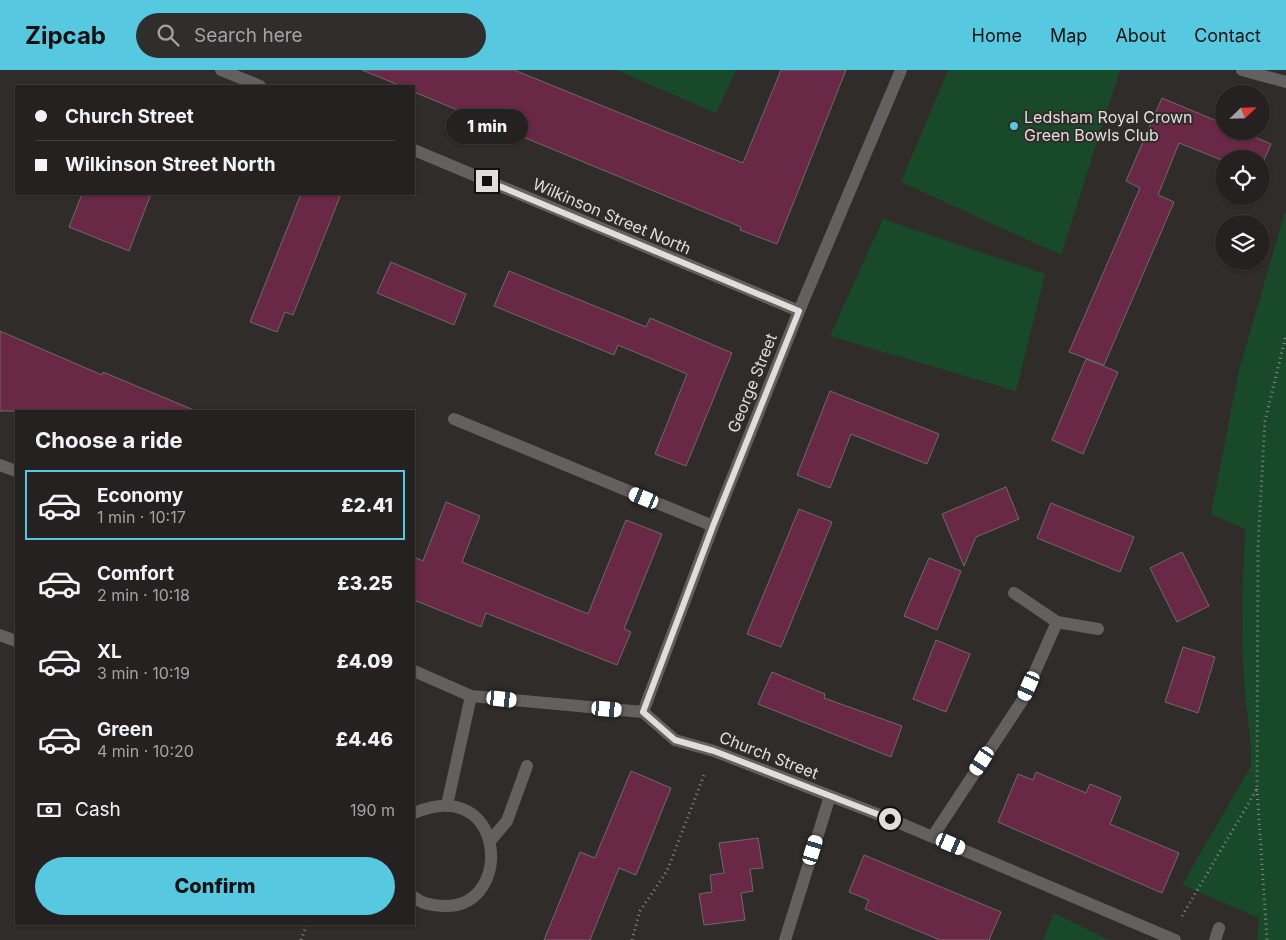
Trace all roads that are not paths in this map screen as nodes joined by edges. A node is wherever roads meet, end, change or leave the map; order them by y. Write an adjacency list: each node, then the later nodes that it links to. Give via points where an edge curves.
1 (221, 70): 5 (street)
2 (901, 70): 7 (street, George Street)
3 (1242, 70): 4 (street)
4 (1286, 82)
5 (258, 85)
6 (415, 150): 7 (street, Wilkinson Street North)
7 (799, 311): 11 (street, George Street)
8 (454, 419): 11 (street)
9 (0, 465): 10 (street)
10 (15, 471)
11 (713, 526): 19 (street, George Street)
12 (1014, 593): 13 (street)
13 (1057, 622): 14 (street); 24 (street, via 1022,701)
14 (1098, 630)
15 (0, 635): 16 (street)
16 (15, 641)
17 (415, 671): 18 (street)
18 (471, 696): 19 (street); 22 (street)
19 (643, 712): 21 (street, Church Street, via 675,740 714,751)
20 (527, 766): 25 (street, via 507,821)
21 (830, 796): 24 (street, Church Street); 28 (street, Church Street)
22 (447, 805): 23 (street); 25 (street, via 474,816)
23 (415, 813)
24 (933, 836): 27 (street, Church Street)
25 (490, 841): 26 (street, via 493,858 489,875 467,900 450,906 433,906)
26 (415, 897)
27 (1173, 939)
28 (785, 940)

